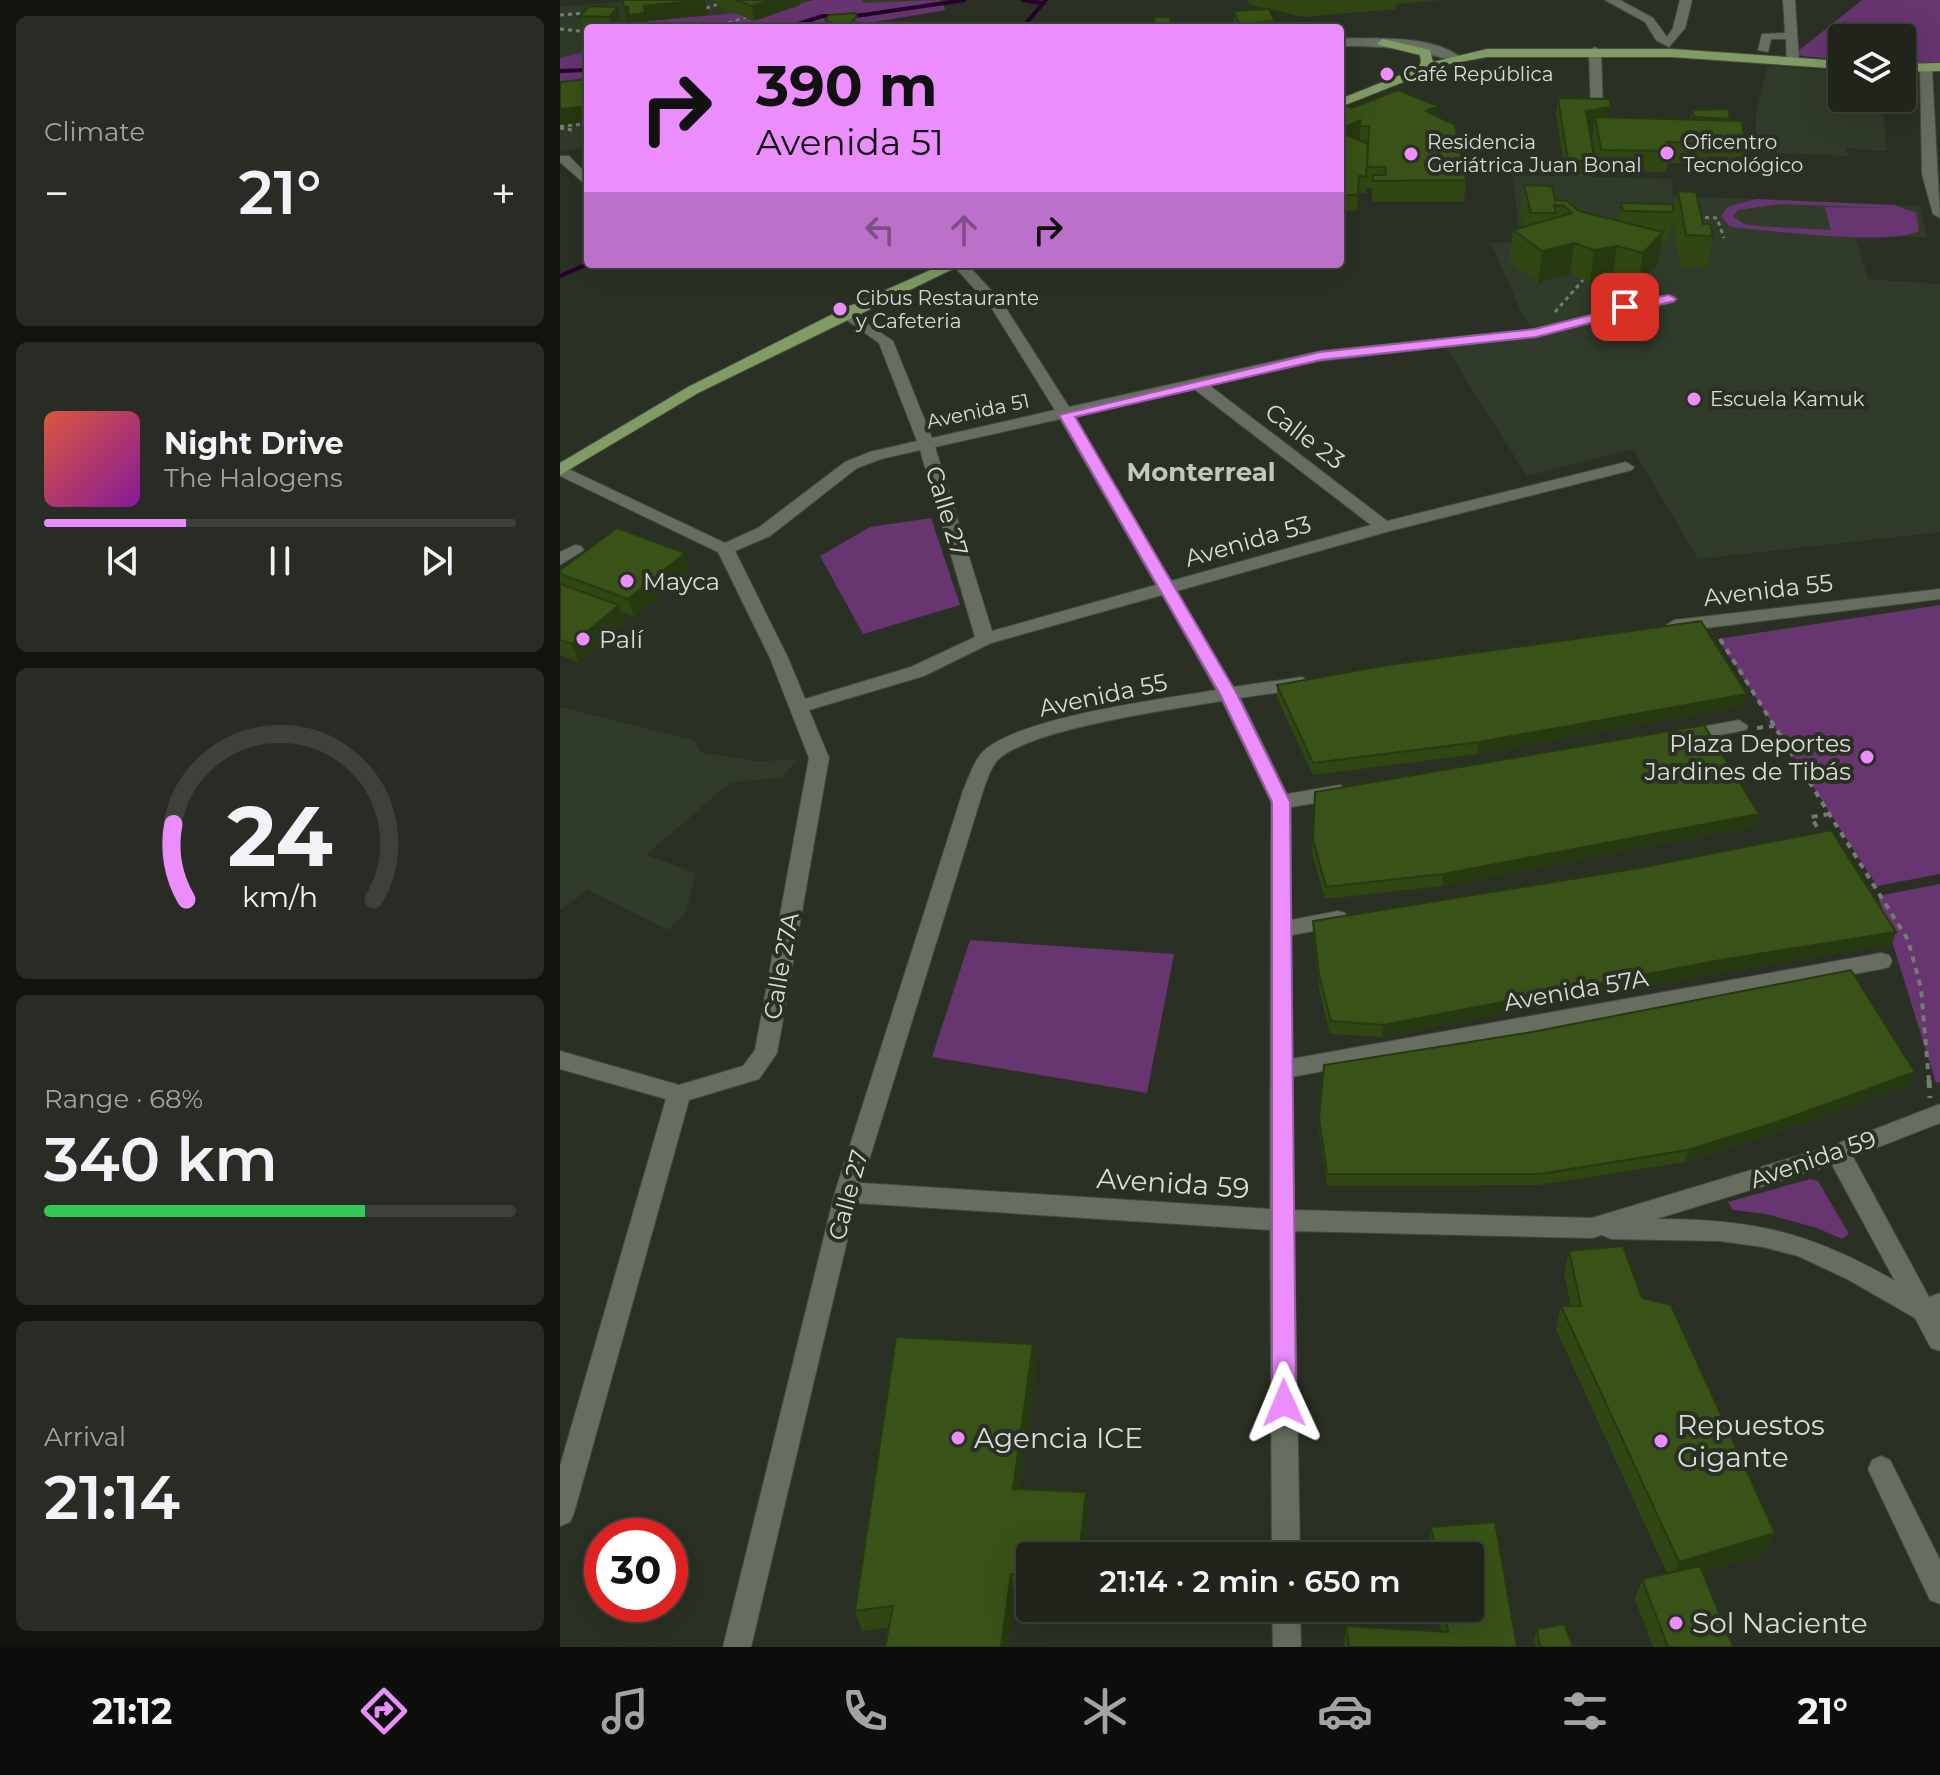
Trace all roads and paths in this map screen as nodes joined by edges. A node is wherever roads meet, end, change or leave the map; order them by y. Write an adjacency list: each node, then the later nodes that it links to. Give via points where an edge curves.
1 (731, 0): 5 (path)
2 (1611, 0): 15 (street, via 1649,20)
3 (1686, 0): 15 (street)
4 (1789, 0): 12 (street)
5 (706, 8)
6 (598, 13): 7 (path)
7 (560, 15)
8 (746, 17): 9 (path)
9 (725, 24)
10 (560, 29): 11 (path)
11 (584, 32)
12 (1791, 36): 16 (street, via 1766,36); 19 (street)
13 (1344, 42): 14 (street)
14 (1383, 43): 18 (street, via 1431,48); 22 (main road, via 1426,53)
15 (1670, 48): 17 (main road); 19 (main road)
16 (1764, 50)
17 (1595, 51): 18 (main road); 24 (street)
18 (1456, 58): 22 (main road)
19 (1793, 62): 20 (main road)
20 (1828, 64)
21 (1933, 67): 30 (street, via 1929,174)
22 (1421, 70): 23 (main road)
23 (1344, 101)
24 (1597, 112)
25 (584, 124): 26 (path)
26 (560, 127): 27 (path)
27 (572, 130)
28 (567, 158): 29 (street)
29 (584, 178)
30 (1940, 214)
31 (1685, 216): 32 (path, via 1717,218)
32 (1724, 238)
33 (949, 268): 38 (main road)
34 (962, 268): 42 (street, via 997,305)
35 (1583, 280): 39 (path)
36 (1606, 281): 37 (path)
37 (1669, 299): 39 (street, Avenida 51); 40 (street, Avenida 51, via 1536,333)
38 (846, 313): 43 (street, Calle 27, via 886,341); 45 (main road, via 693,390)
39 (1545, 324): 40 (street, Avenida 51)
40 (1473, 336): 41 (street, Avenida 51, via 1320,356)
41 (1197, 384): 42 (street, Avenida 51); 46 (street, Calle 23)
42 (1066, 415): 43 (street, Avenida 51); 50 (street)
43 (926, 444): 47 (street, Avenida 51, via 851,465 764,532); 54 (street, Calle 27)
44 (1626, 467): 46 (street, Avenida 53)
45 (560, 470): 47 (street)
46 (1384, 527): 50 (street, Avenida 53)
47 (725, 549): 57 (street, Calle 27A)
48 (575, 550): 49 (street)
49 (560, 560)
50 (1167, 589): 54 (street, Avenida 53); 56 (street)
51 (1940, 594): 52 (street, Avenida 55)
52 (1708, 621): 53 (street, Avenida 55); 63 (path)
53 (1662, 628)
54 (985, 639): 57 (street, Avenida 53, via 913,675)
55 (1321, 680): 56 (street, Avenida 55)
56 (1228, 694): 60 (street, Avenida 55, via 1062,726 1016,739); 62 (street)
57 (798, 707): 72 (street, Calle 27A, via 819,758 766,1053 751,1073)
58 (1739, 726): 59 (street)
59 (1663, 739)
60 (992, 753): 75 (street, Calle 27, via 973,791)
61 (1357, 789): 62 (street)
62 (1281, 802): 68 (street)
63 (1829, 814): 64 (path); 66 (path, via 1811,817)
64 (1844, 839): 65 (path); 73 (path, via 1908,940 1917,968)
65 (1835, 840)
66 (1826, 842)
67 (1360, 916): 68 (street)
68 (1282, 929): 71 (street)
69 (1881, 961): 71 (street, Avenida 57A)
70 (560, 1060): 72 (street)
71 (1280, 1070): 76 (street)
72 (679, 1094): 81 (street)
73 (1936, 1115): 74 (street, Avenida 59)
74 (1838, 1153): 77 (street, Avenida 59); 78 (street)
75 (847, 1192): 76 (street, Avenida 59); 85 (street, Calle 27)
76 (1281, 1220): 77 (street, Avenida 59); 82 (street)
77 (1592, 1228): 78 (street, Avenida 59, via 1728,1231 1785,1241)
78 (1931, 1307): 79 (street)
79 (1940, 1340)
80 (1881, 1469): 83 (street)
81 (560, 1513)
82 (1286, 1542)
83 (1940, 1590)
84 (1286, 1622): 86 (street)
85 (737, 1647)
86 (1287, 1647)

